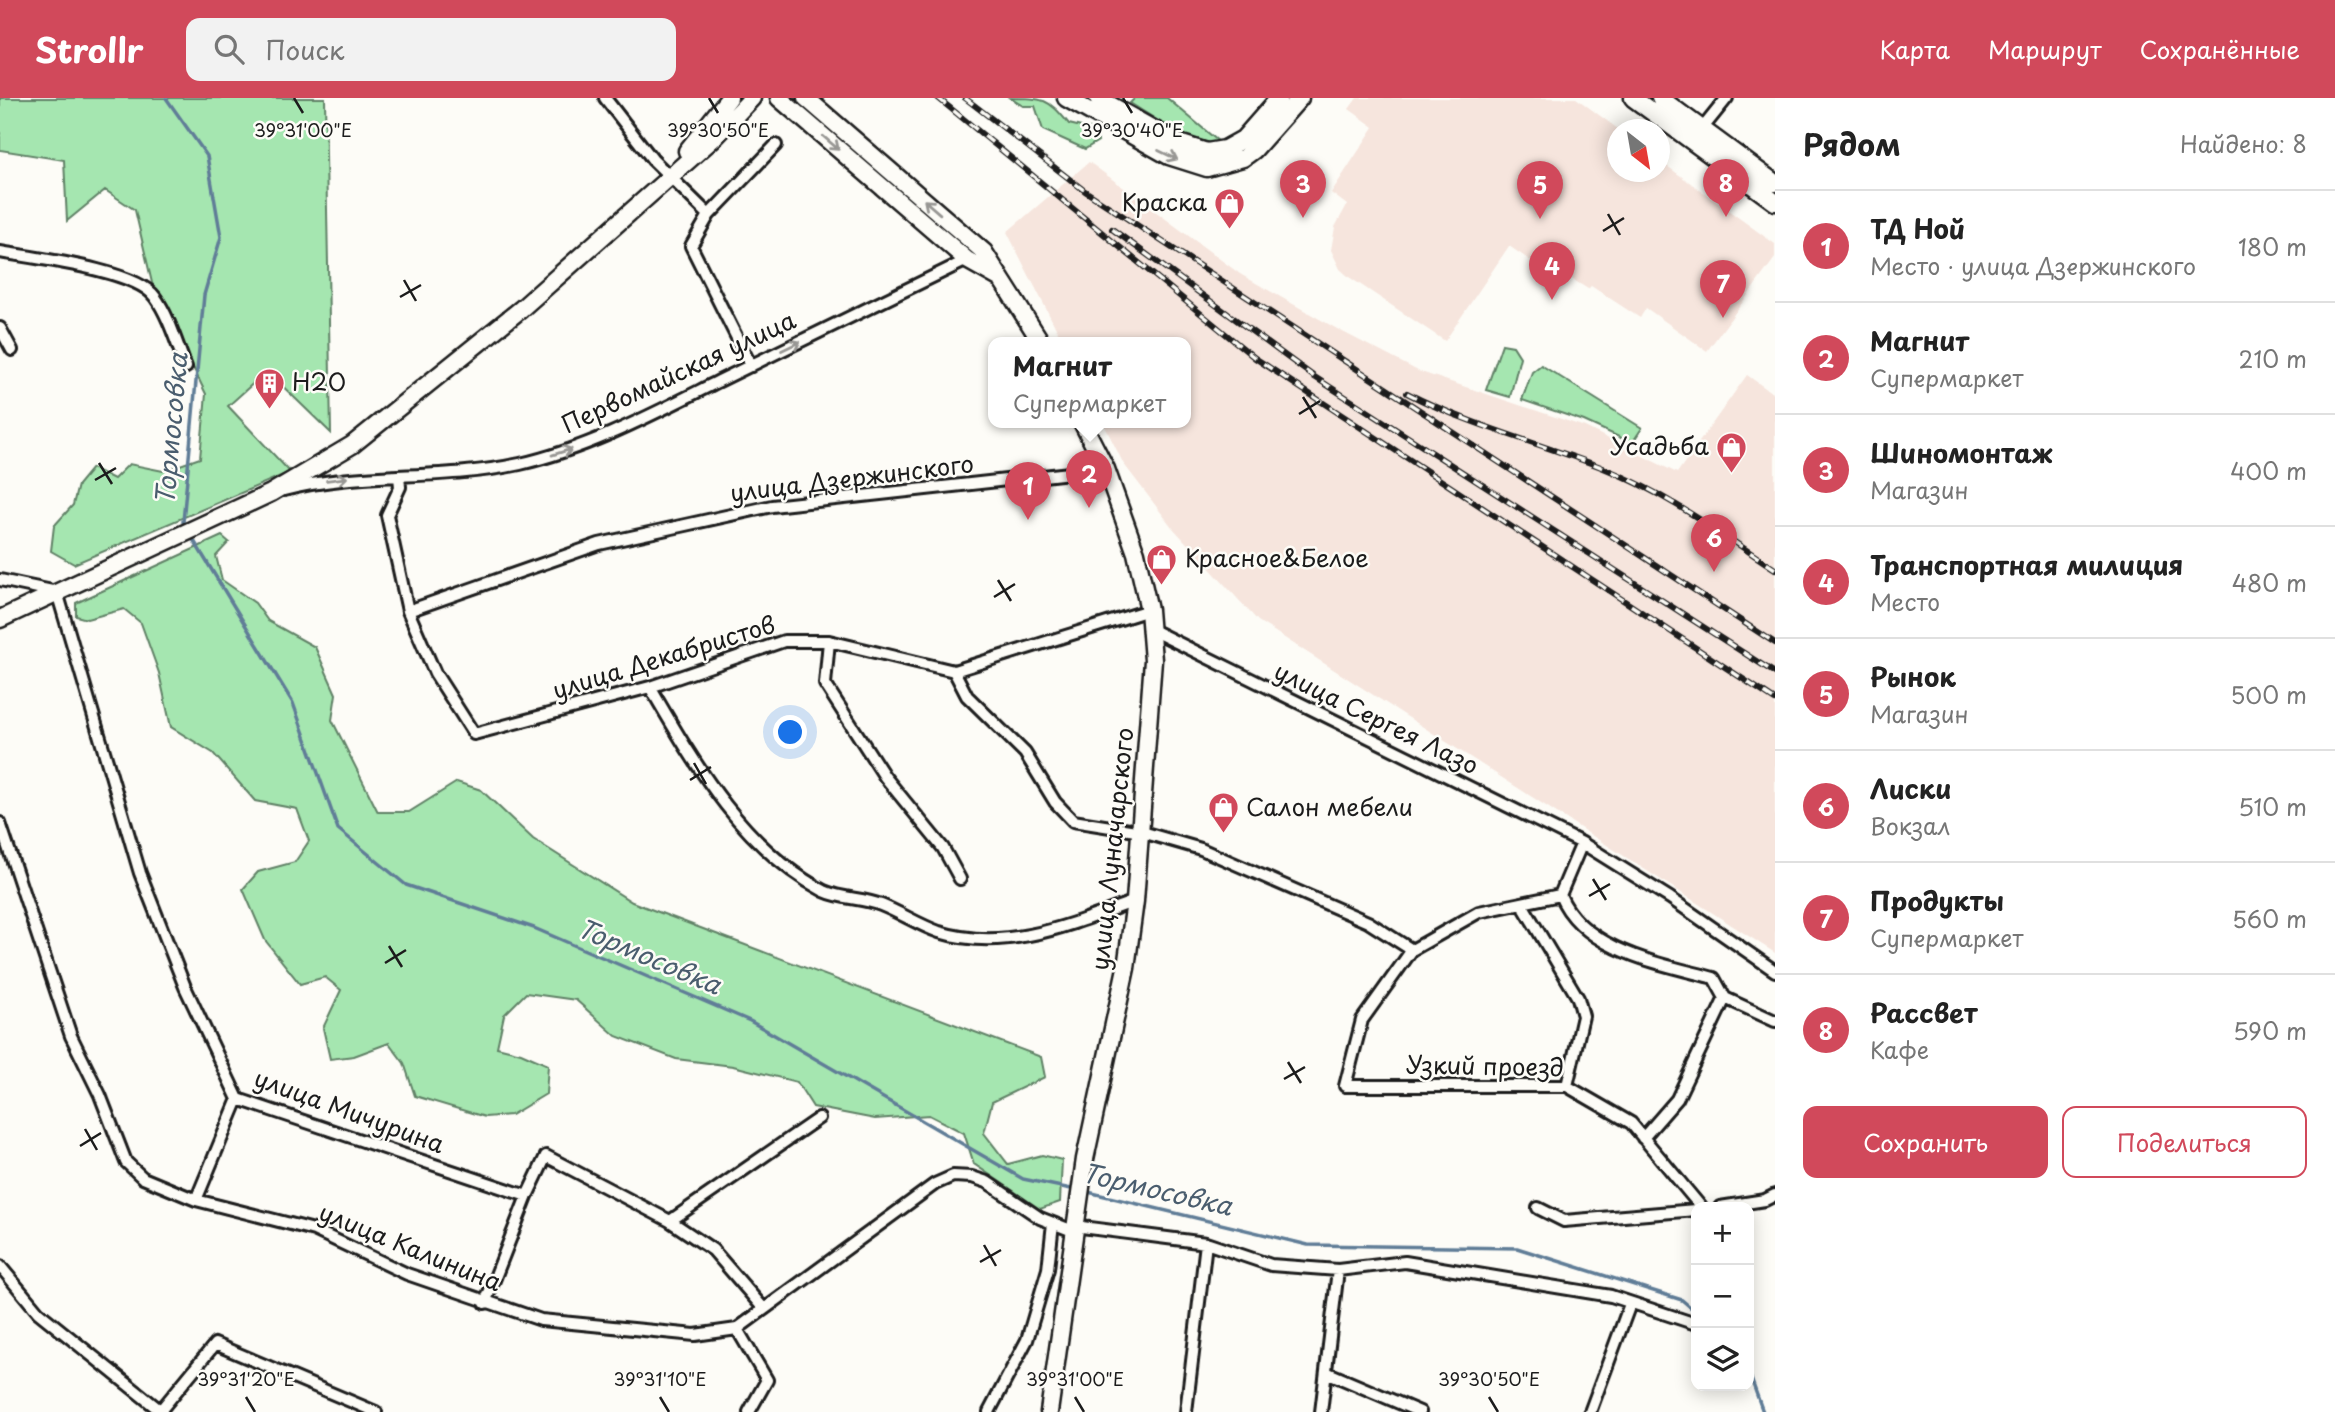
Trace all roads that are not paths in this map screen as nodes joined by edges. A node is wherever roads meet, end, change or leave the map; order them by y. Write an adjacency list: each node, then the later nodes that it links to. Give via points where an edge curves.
1 (606, 98): 16 (street)
2 (729, 98): 16 (main road, Первомайская улица)
3 (752, 98): 16 (main road, Первомайская улица)
4 (779, 98): 22 (main road, one-way to 22)
5 (806, 98): 21 (main road, one-way to 5)
6 (1066, 98): 9 (main road, one-way to 9, via 1169,156 1208,168 1248,155)
7 (1098, 98): 13 (main road)
8 (1279, 98): 13 (main road, via 1243,138 1225,149 1207,152 1176,142)
9 (1300, 98)
10 (1633, 98): 14 (main road)
11 (1660, 98): 14 (main road)
12 (1727, 98): 14 (street)
13 (1118, 103)
14 (1696, 135): 17 (main road); 18 (main road)
15 (776, 145): 19 (street)
16 (669, 176): 19 (street); 32 (main road, Первомайская улица, via 420,393 352,445)
17 (1775, 183)
18 (1775, 202)
19 (709, 215): 27 (street, via 691,246)
20 (0, 252): 28 (street, via 138,282 155,296)
21 (984, 252): 22 (main road); 23 (main road)
22 (967, 260): 23 (main road); 27 (street, Первомайская улица, one-way to 22)
23 (1001, 280): 25 (main road)
24 (0, 328): 26 (street)
25 (1038, 337)
26 (12, 350)
27 (751, 366): 31 (street, Первомайская улица, one-way to 27, via 467,473 567,451)
28 (186, 367)
29 (1085, 428): 30 (main road, улица Луначарского)
30 (1106, 469): 35 (main road, улица Луначарского, via 1136,552); 36 (street, улица Дзержинского, via 772,506 599,544)
31 (399, 476): 32 (street, Первомайская улица, one-way to 31, via 346,477); 36 (street, via 400,487 387,515)
32 (271, 493): 34 (main road, Первомайская улица)
33 (0, 580): 34 (street)
34 (57, 592): 37 (main road, Первомайская улица); 54 (street, улица Мичурина, via 140,873 185,987)
35 (1149, 610): 38 (main road, улица Луначарского); 40 (street)
36 (408, 611): 41 (street, улица Декабристов, via 435,673 474,734)
37 (0, 620)
38 (1152, 630): 43 (main road, улица Луначарского); 44 (street, улица Сергея Лазо)
39 (829, 641): 40 (street, улица Декабристов); 41 (street, улица Декабристов, via 784,641); 45 (street, via 825,684 885,777 943,848)
40 (954, 671): 43 (street, via 967,695 1025,753 1055,802 1073,821)
41 (650, 687): 47 (street, via 691,758 750,836 826,892 879,904 940,932 998,941 1056,930)
42 (0, 823): 59 (street, улица Калинина, via 71,1036 126,1162 143,1178)
43 (1142, 832): 47 (main road, улица Луначарского); 49 (street, via 1213,854 1368,922)
44 (1582, 843): 46 (street); 50 (street, улица Сергея Лазо)
45 (960, 879)
46 (1560, 895): 48 (street); 51 (street, via 1565,908 1594,936 1647,960 1714,978)
47 (1135, 901): 66 (main road, улица Луначарского)
48 (1522, 904): 49 (street, via 1479,912); 53 (street, via 1578,998 1583,1016)
49 (1412, 950): 53 (street, Узкий проезд, via 1362,1020 1345,1086)
50 (1775, 971)
51 (1725, 998): 52 (street); 56 (street, via 1676,1099)
52 (1775, 1021)
53 (1567, 1086): 56 (street, Узкий проезд, via 1631,1123)
54 (238, 1098): 58 (street, улица Мичурина); 59 (street)
55 (819, 1118): 64 (street)
56 (1643, 1138): 60 (street, Узкий проезд)
57 (1775, 1195): 61 (street)
58 (527, 1196): 64 (street, via 546,1156); 70 (street)
59 (196, 1200): 70 (street, улица Калинина, via 314,1230 407,1274)
60 (1697, 1202)
61 (1752, 1202)
62 (1538, 1208): 63 (street, via 1564,1221)
63 (1691, 1210)
64 (670, 1221): 72 (street, via 713,1251)
65 (1054, 1223): 66 (street, улица Калинина); 72 (street, улица Калинина, via 988,1182 953,1177 935,1184); 79 (street, via 1048,1269 1027,1340)
66 (1074, 1228): 67 (street, улица Калинина); 80 (main road, улица Луначарского)
67 (1206, 1243): 69 (street, улица Калинина, via 1271,1265); 81 (street)
68 (0, 1266): 76 (street, via 38,1312)
69 (1338, 1270): 71 (street, улица Калинина, via 1405,1262 1611,1296); 75 (street)
70 (485, 1303): 74 (street, улица Калинина, via 541,1320 621,1329 695,1335)
71 (1630, 1304): 73 (street, улица Калинина); 84 (street)
72 (764, 1309): 74 (street, улица Калинина)
73 (1691, 1322)
74 (737, 1329): 78 (street, via 767,1380)
75 (1326, 1372): 82 (street); 83 (street)
76 (161, 1411): 77 (street, via 215,1344)
77 (376, 1412)
78 (749, 1412)
79 (989, 1412)
80 (1049, 1412)
81 (1186, 1412)
82 (1321, 1412)
83 (1420, 1412)
84 (1590, 1412)

